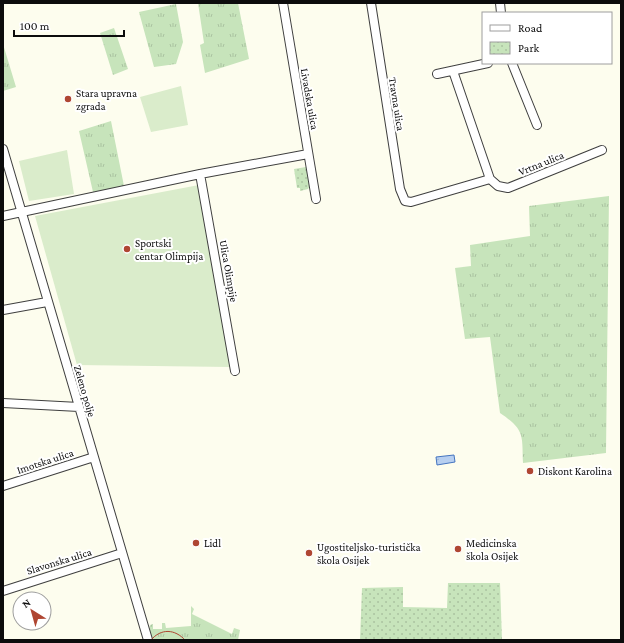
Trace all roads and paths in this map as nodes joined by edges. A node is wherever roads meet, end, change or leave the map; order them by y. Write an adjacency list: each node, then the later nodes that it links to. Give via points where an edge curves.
1 (283, 3): 10 (street, Livadska ulica)
2 (371, 3): 12 (street, Travna ulica, via 400,190 405,201 411,202)
3 (484, 64): 5 (street)
4 (512, 64): 7 (street)
5 (453, 71): 6 (street); 12 (street)
6 (437, 74)
7 (537, 125)
8 (3, 149): 14 (street, Zeleno polje)
9 (602, 150): 12 (street, Vrtna ulica, via 508,188 498,186)
10 (308, 154): 11 (street); 13 (street, Livadska ulica)
11 (200, 174): 14 (street); 18 (street, Ulica Olimpije)
12 (490, 179)
13 (316, 199)
14 (22, 212): 15 (street); 16 (street, Zeleno polje)
15 (3, 216)
16 (47, 302): 17 (street); 20 (street, Zeleno polje)
17 (3, 310)
18 (235, 371)
19 (3, 403): 20 (street)
20 (79, 407): 21 (street, Zeleno polje)
21 (94, 457): 22 (street, Imotska ulica); 23 (street, Zeleno polje)
22 (3, 486)
23 (122, 553): 24 (street, Slavonska ulica); 25 (street, Zeleno polje)
24 (3, 590)
25 (148, 640)

